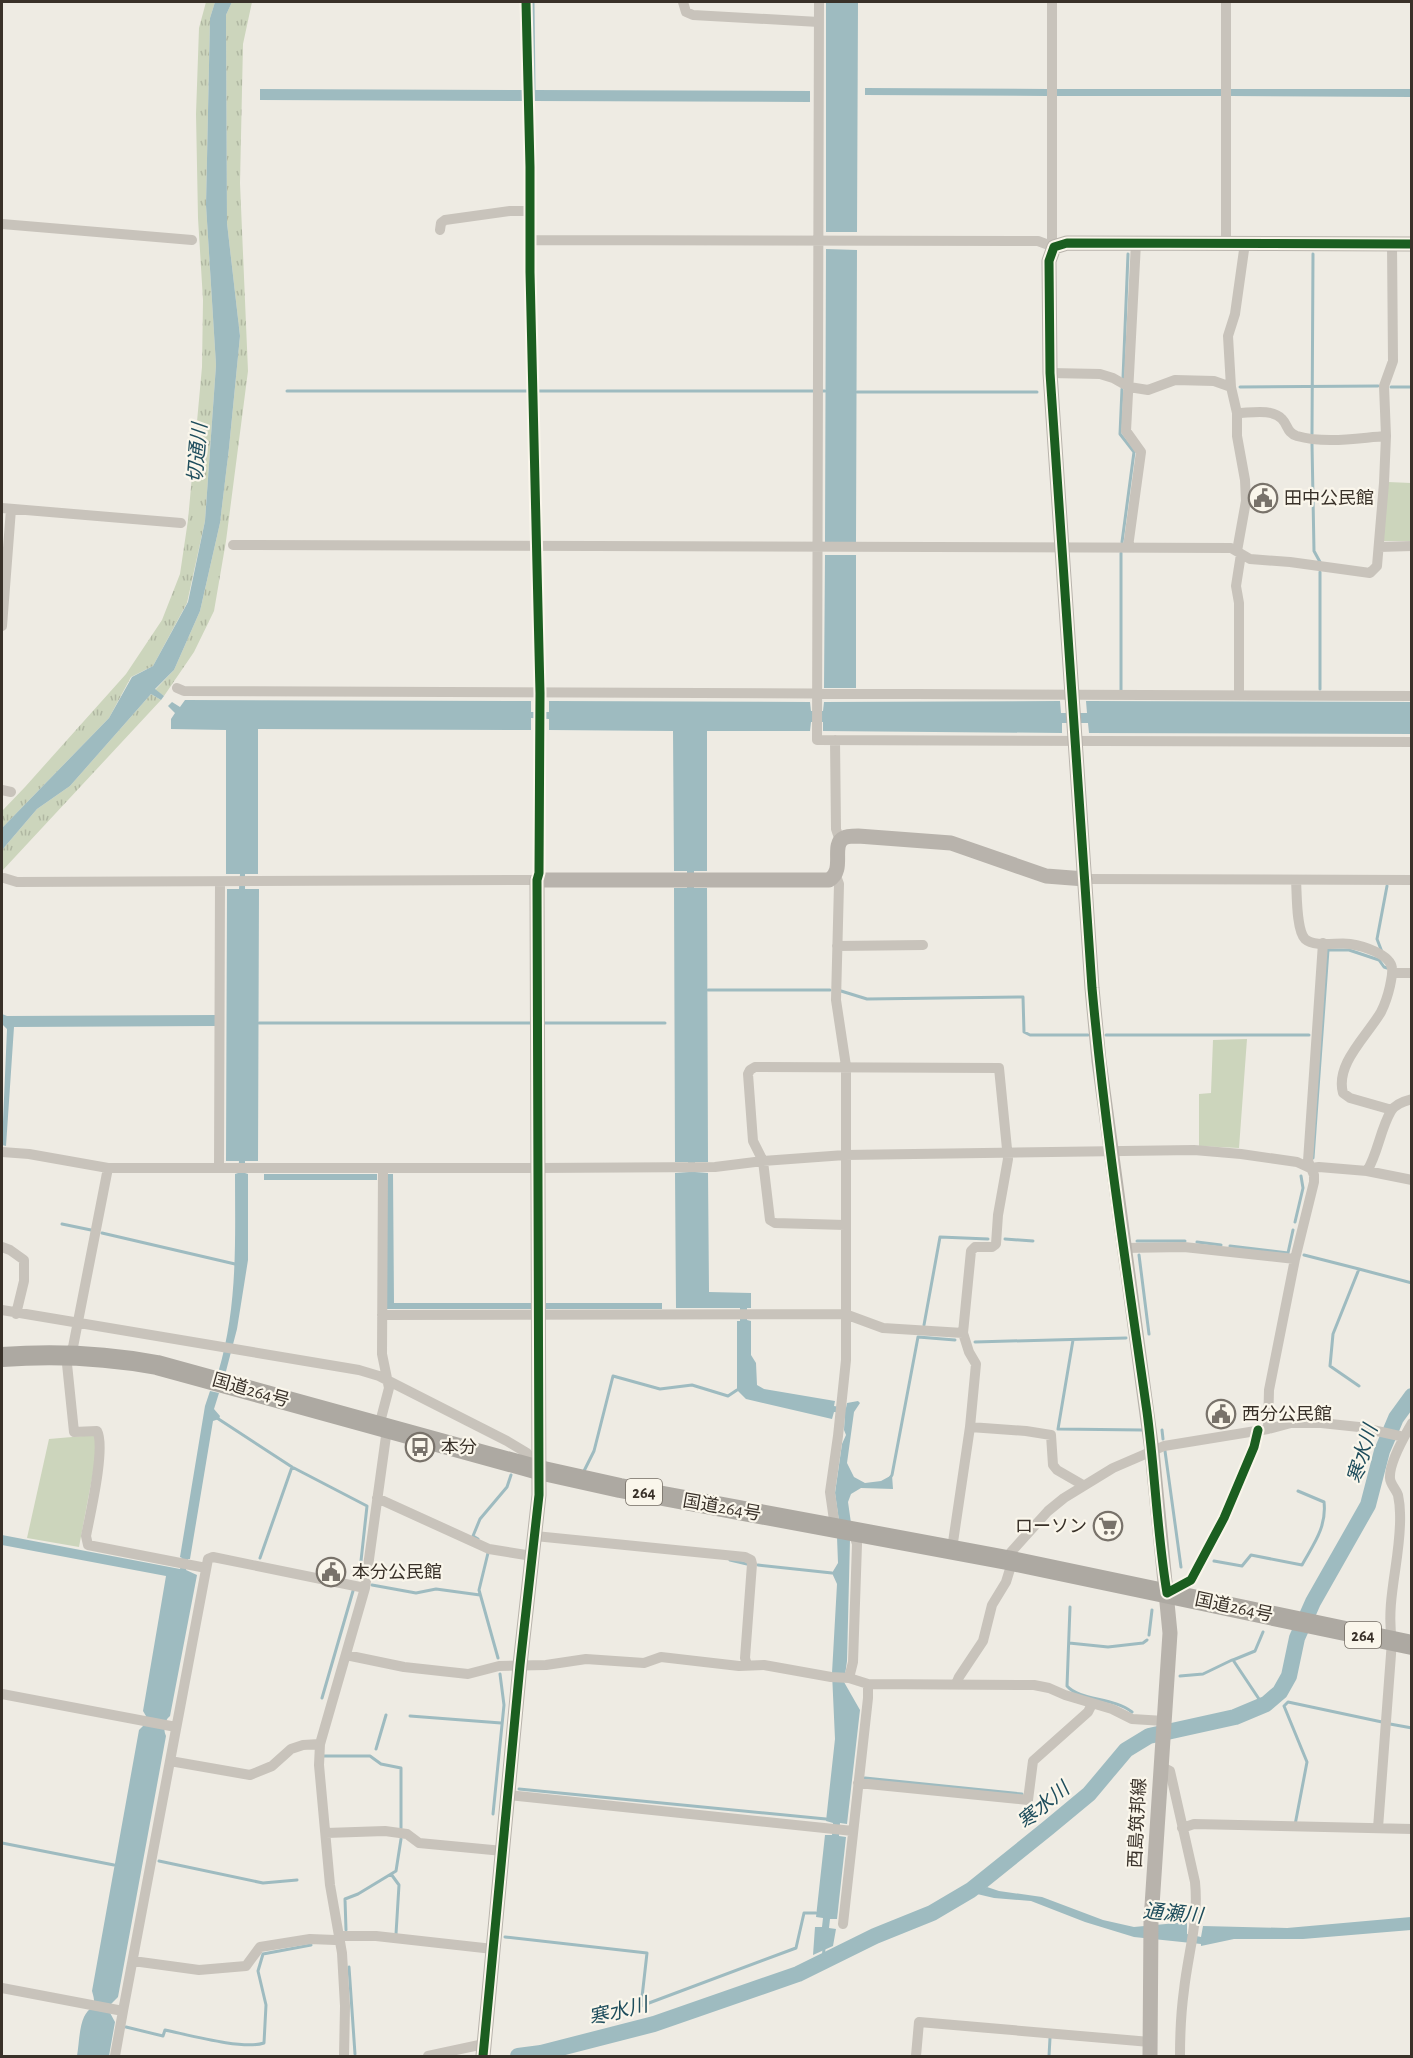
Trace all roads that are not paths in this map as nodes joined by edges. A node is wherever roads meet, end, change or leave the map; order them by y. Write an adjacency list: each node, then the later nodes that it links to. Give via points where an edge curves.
1 (526, 2): 7 (street)
2 (683, 2): 6 (street, via 686,12 693,15)
3 (819, 2): 6 (street)
4 (1052, 2): 18 (street)
5 (1226, 2): 14 (street)
6 (819, 22): 12 (street)
7 (530, 211): 9 (street, via 445,220); 11 (street)
8 (2, 224): 10 (street)
9 (440, 230)
10 (192, 240)
11 (530, 240): 12 (street); 29 (street)
12 (818, 241): 18 (street, via 1038,241); 30 (street)
13 (1136, 243): 14 (street); 18 (street); 20 (street)
14 (1226, 243): 15 (street)
15 (1245, 243): 16 (street); 21 (street, via 1228,336)
16 (1392, 244): 17 (street); 23 (street, via 1393,361 1384,386)
17 (1412, 244)
18 (1053, 246): 19 (street, 西島筑邦線)
19 (1050, 373): 20 (street, via 1100,374); 31 (street, 西島筑邦線)
20 (1129, 387): 21 (street, via 1148,390 1175,380 1214,381); 32 (street, via 1126,431 1141,452)
21 (1231, 387): 22 (street)
22 (1237, 413): 23 (street, via 1271,413 1284,420 1294,436 1324,440); 33 (street, via 1246,501)
23 (1386, 436): 27 (street)
24 (6, 508): 25 (street); 34 (street)
25 (181, 523)
26 (233, 545): 29 (street)
27 (1379, 546): 28 (street); 33 (street, via 1377,566 1370,573 1250,559)
28 (1412, 546)
29 (536, 547): 30 (street); 36 (street)
30 (818, 547): 31 (street); 37 (street)
31 (1061, 547): 32 (street); 38 (street, 西島筑邦線)
32 (1128, 547): 33 (street, via 1231,548)
33 (1239, 552): 39 (street)
34 (2, 626)
35 (177, 688): 36 (street)
36 (540, 693): 37 (street); 48 (street)
37 (818, 693): 38 (street); 42 (street, via 817,740)
38 (1071, 694): 39 (street); 41 (street, 西島筑邦線)
39 (1239, 695): 40 (street)
40 (1412, 696)
41 (1074, 725): 42 (street); 43 (street); 47 (street, 西島筑邦線)
42 (835, 740): 44 (street, via 836,829)
43 (1412, 742)
44 (840, 841): 45 (street); 47 (street, via 858,836 951,843 1046,876)
45 (836, 876): 48 (street, via 829,880); 54 (street)
46 (4, 878): 51 (street, via 17,882)
47 (1085, 879): 49 (street); 60 (street, 西島筑邦線, via 1099,1061)
48 (537, 880): 51 (street); 68 (street)
49 (1296, 880): 50 (street); 52 (street, via 1300,930 1313,943)
50 (1412, 880)
51 (220, 882): 66 (street)
52 (1323, 943): 55 (street, via 1351,944 1374,952 1387,959); 69 (street)
53 (923, 945): 54 (street)
54 (837, 946): 57 (street, via 836,1000)
55 (1392, 973): 56 (street); 59 (street, via 1382,1010 1344,1067 1341,1086 1350,1098)
56 (1412, 973)
57 (846, 1066): 62 (street, via 999,1068); 63 (street); 64 (street, via 755,1066 750,1070 753,1141)
58 (1412, 1099): 59 (street)
59 (1392, 1110): 70 (street)
60 (1111, 1150): 62 (street); 69 (street, via 1241,1154 1297,1162); 74 (street, 西島筑邦線)
61 (2, 1152): 65 (street)
62 (1008, 1152): 63 (street); 82 (street, via 996,1244 971,1251)
63 (845, 1155): 64 (street); 72 (street)
64 (763, 1161): 68 (street, via 692,1167); 72 (street, via 770,1220)
65 (108, 1168): 66 (street); 81 (street)
66 (219, 1168): 67 (street)
67 (383, 1168): 68 (street); 79 (street)
68 (537, 1168): 80 (street)
69 (1310, 1168): 70 (street); 75 (street, via 1314,1182)
70 (1367, 1172): 71 (street)
71 (1412, 1180)
72 (845, 1225): 78 (street)
73 (2, 1247): 77 (street, via 24,1260 24,1281)
74 (1124, 1248): 75 (street, via 1184,1247); 91 (street, 西島筑邦線)
75 (1295, 1259): 89 (street)
76 (2, 1310): 77 (street)
77 (16, 1314): 81 (street)
78 (845, 1314): 80 (street); 82 (street, via 883,1328); 95 (street, via 846,1360 830,1492)
79 (382, 1315): 80 (street); 85 (street, via 382,1354)
80 (538, 1315): 92 (street)
81 (77, 1324): 83 (street); 85 (street, via 359,1370)
82 (963, 1333): 88 (street, via 976,1364)
83 (68, 1354): 84 (highway, 国道264号 / 264); 87 (highway, 国道264号 / 264, via 157,1365); 100 (street, via 74,1432 97,1431 100,1435 88,1545)
84 (2, 1357)
85 (387, 1379): 87 (street); 92 (street, via 507,1441 527,1453)
86 (1412, 1423): 90 (street)
87 (383, 1427): 92 (highway, 国道264号 / 264); 94 (street)
88 (970, 1427): 93 (street, via 1052,1436 1053,1465); 97 (street)
89 (1263, 1430): 90 (street, via 1291,1423 1321,1423); 91 (street); 102 (street, via 1191,1580)
90 (1401, 1436): 103 (street, via 1390,1479 1398,1496 1400,1515 1391,1631)
91 (1152, 1451): 93 (street); 102 (street, 西島筑邦線)
92 (539, 1470): 95 (highway, 国道264号 / 264); 96 (street)
93 (1083, 1485): 99 (street, via 1048,1511)
94 (377, 1498): 98 (street, via 489,1549); 101 (street)
95 (844, 1529): 97 (highway, 国道264号 / 264); 107 (street, via 857,1544 853,1662)
96 (535, 1536): 98 (street); 106 (street, via 751,1560)
97 (951, 1549): 99 (highway, 国道264号 / 264)
98 (532, 1556): 105 (street)
99 (1007, 1560): 102 (highway, 国道264号 / 264); 109 (street, via 1010,1569 992,1605 983,1641)
100 (206, 1568): 101 (street, via 208,1559 213,1557); 113 (street)
101 (365, 1588): 104 (street)
102 (1167, 1593): 103 (highway, 国道264号 / 264); 112 (street, 西島筑邦線, via 1170,1633)
103 (1402, 1643): 120 (street)
104 (346, 1655): 105 (street, via 468,1674); 114 (street)
105 (520, 1665): 106 (street, via 586,1659 644,1663 661,1657); 118 (street)
106 (747, 1665): 107 (street)
107 (848, 1678): 108 (street)
108 (868, 1684): 109 (street); 117 (street)
109 (956, 1684): 111 (street, via 1034,1685)
110 (2, 1694): 113 (street)
111 (1092, 1704): 112 (street, via 1112,1708 1132,1719); 117 (street, via 1033,1761 1028,1800)
112 (1164, 1721): 116 (street, 西島筑邦線)
113 (172, 1727): 115 (street)
114 (320, 1744): 115 (street, via 291,1749 272,1766 250,1774); 123 (street)
115 (170, 1761): 128 (street)
116 (1160, 1766): 119 (street, via 1170,1771); 131 (street, 西島筑邦線, via 1150,1944)
117 (858, 1783): 122 (street)
118 (508, 1795): 122 (street); 124 (street)
119 (1182, 1828): 120 (street, via 1194,1824); 137 (street, via 1195,1882 1196,1909)
120 (1378, 1828): 121 (street)
121 (1412, 1829)
122 (853, 1831): 125 (street)
123 (326, 1833): 124 (street, via 385,1831 407,1834 419,1843); 126 (street)
124 (503, 1851): 127 (street)
125 (843, 1924)
126 (339, 1938): 127 (street, via 376,1936); 128 (street, via 260,1947 246,1966 200,1970); 134 (street, via 345,2006)
127 (493, 1949): 132 (street)
128 (133, 1961): 130 (street)
129 (2, 1988): 130 (street)
130 (118, 2010): 133 (street)
131 (1150, 2049): 136 (street, via 920,2022)
132 (483, 2050): 135 (street)
133 (115, 2056)
134 (344, 2056)
135 (428, 2056)
136 (916, 2056)
137 (1179, 2056)

